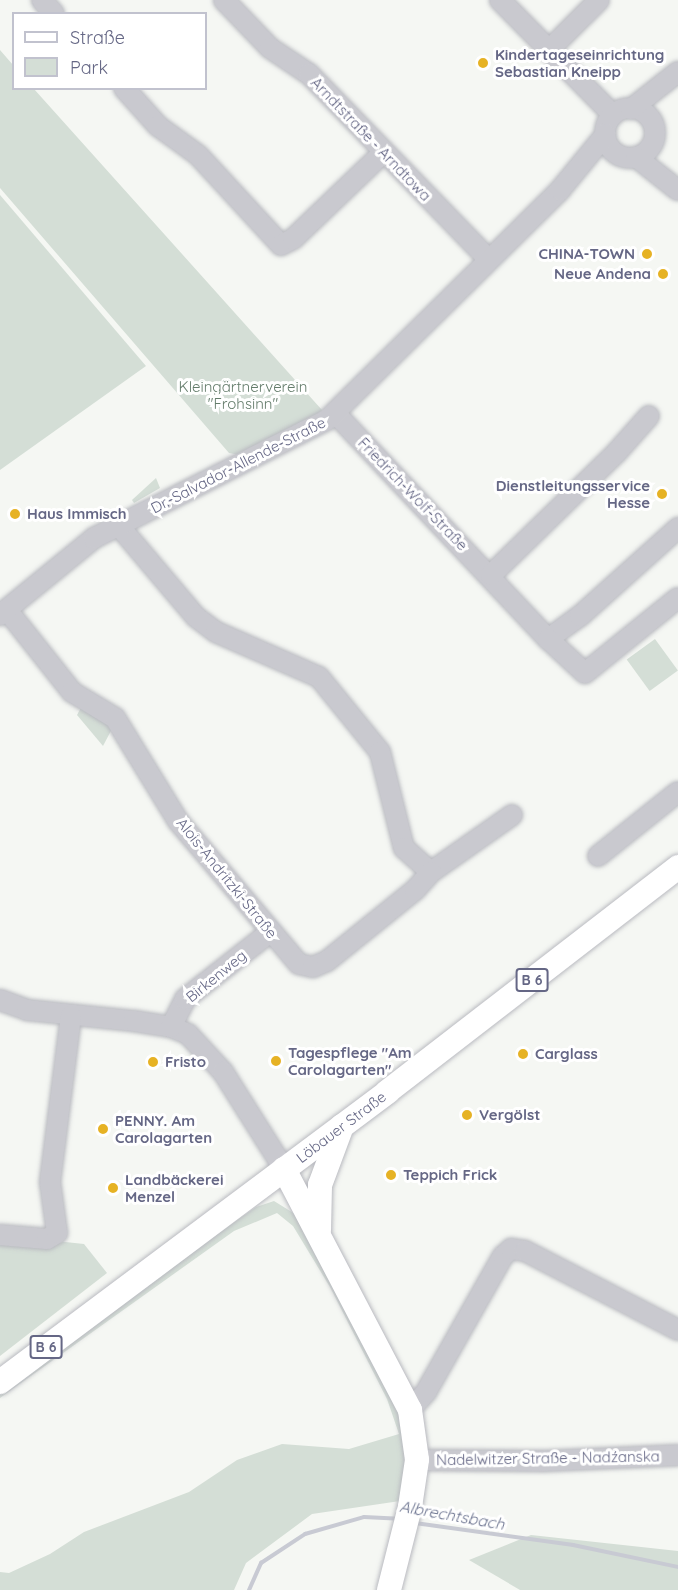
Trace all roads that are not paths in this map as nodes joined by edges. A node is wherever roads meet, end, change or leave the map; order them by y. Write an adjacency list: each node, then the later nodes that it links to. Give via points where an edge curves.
1 (42, 0): 5 (street)
2 (224, 0): 13 (street, Arndtstraße - Arndtowa, via 270,48 309,74)
3 (500, 0): 6 (street)
4 (599, 0): 6 (street)
5 (52, 12)
6 (550, 49): 9 (street)
7 (678, 73): 9 (street, Dr.-Salvador-Allende-Straße); 10 (street, Dr.-Salvador-Allende-Straße, via 658,104)
8 (125, 90): 13 (street, via 158,126 198,155 280,245 293,239)
9 (622, 112): 10 (street, via 642,111); 11 (street, Dr.-Salvador-Allende-Straße)
10 (653, 122): 12 (street, Dr.-Salvador-Allende-Straße)
11 (606, 134): 14 (street); 16 (street, Dr.-Salvador-Allende-Straße)
12 (654, 142): 15 (street); 17 (street)
13 (383, 153): 18 (street, Arndtstraße - Arndtowa)
14 (616, 153): 15 (street); 16 (street, Dr.-Salvador-Allende-Straße)
15 (636, 158): 17 (street)
16 (560, 190): 18 (street, Dr.-Salvador-Allende-Straße)
17 (678, 190)
18 (488, 259): 19 (street, Dr.-Salvador-Allende-Straße)
19 (335, 413): 21 (street, Dr.-Salvador-Allende-Straße); 23 (street, Friedrich-Wolf-Straße)
20 (649, 416): 23 (street)
21 (119, 526): 25 (street, Dr.-Salvador-Allende-Straße, via 77,549); 31 (street, via 196,617 216,632 319,677 380,752 404,848)
22 (678, 528): 26 (street, via 580,616)
23 (491, 575): 26 (street, Friedrich-Wolf-Straße)
24 (678, 598): 26 (street, Friedrich-Wolf-Straße, via 585,673)
25 (4, 613): 32 (street, Alois-Andritzki-Straße, via 72,692 115,718 178,821)
26 (548, 639)
27 (678, 792): 29 (street)
28 (512, 815): 31 (street, Alois-Andritzki-Straße)
29 (598, 856)
30 (678, 867): 36 (main road, Löbauer Straße / B 6)
31 (431, 872): 32 (street, Alois-Andritzki-Straße, via 415,890 320,965 299,964)
32 (270, 932): 35 (street, Birkenweg, via 185,999)
33 (0, 1000): 34 (street, via 27,1010)
34 (71, 1016): 35 (street); 39 (street, via 50,1182 57,1233 47,1239)
35 (171, 1026): 37 (street, via 197,1041 212,1056)
36 (342, 1126): 37 (main road, Löbauer Straße / B 6); 38 (main road, via 320,1185)
37 (284, 1169): 38 (main road); 41 (main road, Löbauer Straße / B 6)
38 (319, 1230): 42 (main road)
39 (0, 1235)
40 (678, 1330): 42 (street, via 525,1251 511,1249 503,1256 426,1392)
41 (0, 1382)
42 (410, 1410): 44 (main road)
43 (678, 1455): 44 (street, Nadelwitzer Straße - Nadźanska, via 543,1461)
44 (417, 1460): 45 (main road)
45 (390, 1590)

